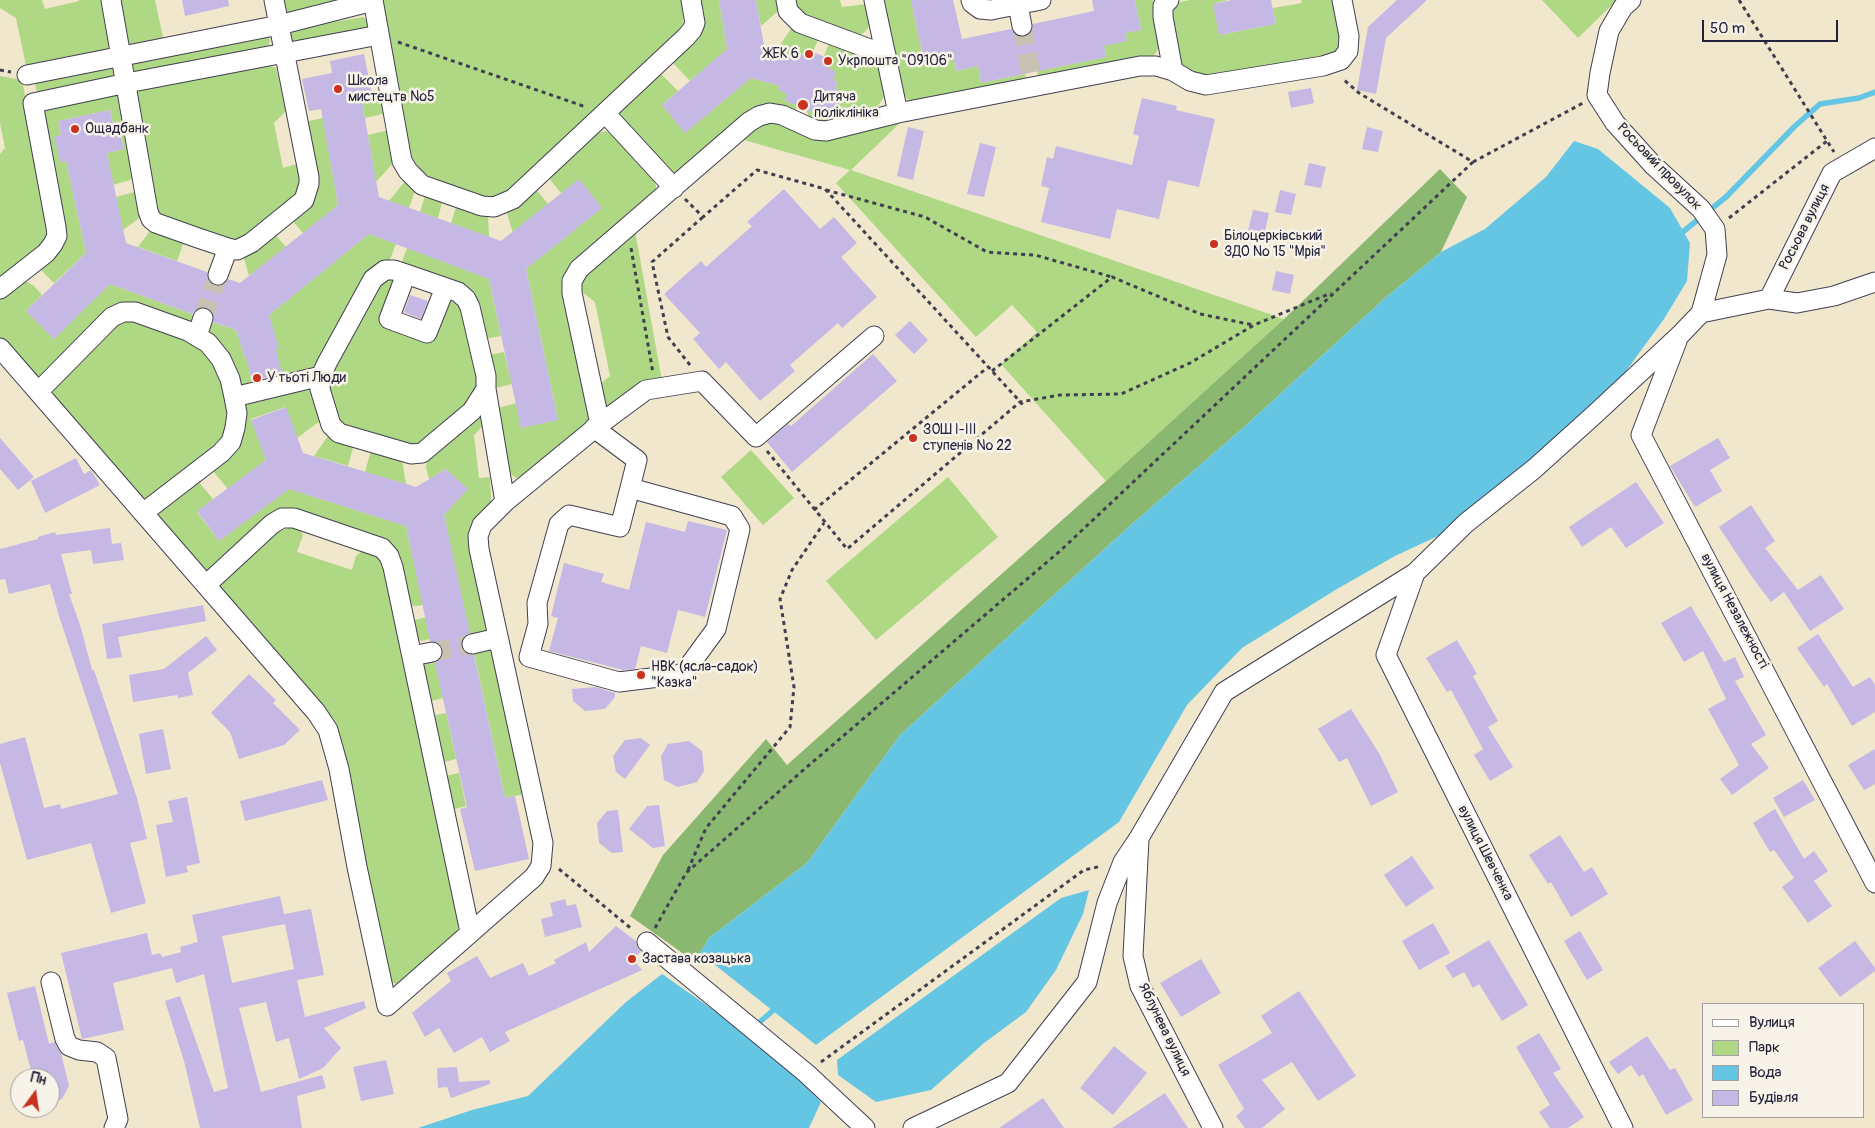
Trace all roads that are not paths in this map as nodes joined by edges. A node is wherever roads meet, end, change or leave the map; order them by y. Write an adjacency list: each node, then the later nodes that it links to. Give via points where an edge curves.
1 (111, 0): 18 (street)
2 (274, 0): 13 (street)
3 (692, 0): 22 (street, via 695,23 692,30)
4 (786, 0): 17 (street, via 788,11 800,23)
5 (874, 0): 17 (street)
6 (971, 0): 12 (street, via 980,8 991,10)
7 (1041, 0): 12 (street)
8 (1169, 0): 19 (street, via 1163,6 1163,17)
9 (1342, 0): 19 (street, via 1349,36 1348,51 1341,60 1206,85)
10 (1631, 0): 33 (street, Росьовий провулок, via 1609,31 1598,95 1615,123 1653,165 1701,209 1713,227 1717,255)
11 (373, 1): 13 (street); 15 (street)
12 (1018, 5): 14 (street)
13 (279, 25): 16 (street); 18 (street)
14 (1022, 26)
15 (379, 35): 16 (street); 22 (street, via 402,160 422,186 482,206 505,204)
16 (284, 52): 21 (street); 26 (street, via 309,177 307,192 304,200 251,243 237,250)
17 (886, 54): 23 (street)
18 (122, 56): 20 (street); 21 (street)
19 (1172, 71): 23 (street, via 1140,66 1032,79)
20 (27, 75)
21 (126, 83): 26 (street, via 151,218 156,223); 30 (street, via 33,103 57,236 46,253)
22 (605, 113): 25 (street)
23 (898, 113): 25 (street, via 826,131 815,130 776,114 759,116)
24 (1875, 148): 32 (street, Росьова вулиця, via 1832,173)
25 (674, 188): 43 (street, via 579,269 572,281)
26 (228, 248): 28 (street)
27 (406, 274): 31 (street); 31 (street, via 389,319 427,333); 39 (street, via 385,270 373,279)
28 (218, 276)
29 (1875, 282): 32 (street, via 1834,296 1796,303)
30 (0, 288)
31 (445, 288): 40 (street, via 458,292 470,307)
32 (1769, 299): 33 (street)
33 (1701, 313): 35 (street)
34 (203, 318): 36 (street)
35 (1680, 335): 47 (street, via 1534,469 1466,523); 54 (street, вулиця Незалежності, via 1641,435)
36 (197, 336): 41 (street, via 135,312 123,312 112,317); 42 (street, via 208,343 221,359)
37 (874, 336): 43 (street, via 756,437 702,382 646,390)
38 (0, 348): 41 (street)
39 (321, 376): 40 (street, via 320,389 327,414 339,433 411,454 422,453 472,411); 42 (street)
40 (486, 389): 45 (street)
41 (38, 392): 46 (street)
42 (234, 397): 46 (street, via 237,413 231,442)
43 (597, 426): 44 (street, via 637,460); 45 (street)
44 (630, 488): 44 (street, via 620,527 569,515 559,524 538,603 538,624 529,657 619,682 683,674 716,629 740,529 732,516)
45 (505, 502): 49 (street, via 482,525 478,536)
46 (143, 513): 48 (street)
47 (1415, 573): 53 (street, via 1224,692); 62 (street, вулиця Шевченка, via 1386,655)
48 (206, 585): 52 (street, via 282,518 294,518 382,548 393,567); 55 (street, via 328,730 339,769 387,1006)
49 (498, 638): 50 (street); 55 (street, via 543,843 543,856 534,877)
50 (472, 644)
51 (432, 652): 52 (street)
52 (412, 656): 55 (street)
53 (1139, 838): 60 (street, via 1123,862 1107,904 1087,982 1008,1083); 61 (street, Яблунева вулиця, via 1133,956 1140,986)
54 (1875, 883)
55 (470, 932)
56 (647, 942): 59 (street, via 806,1073)
57 (51, 982): 58 (street, via 69,1046 97,1052 106,1058 118,1119)
58 (114, 1128)
59 (864, 1128)
60 (913, 1128)
61 (1213, 1128)
62 (1623, 1128)

